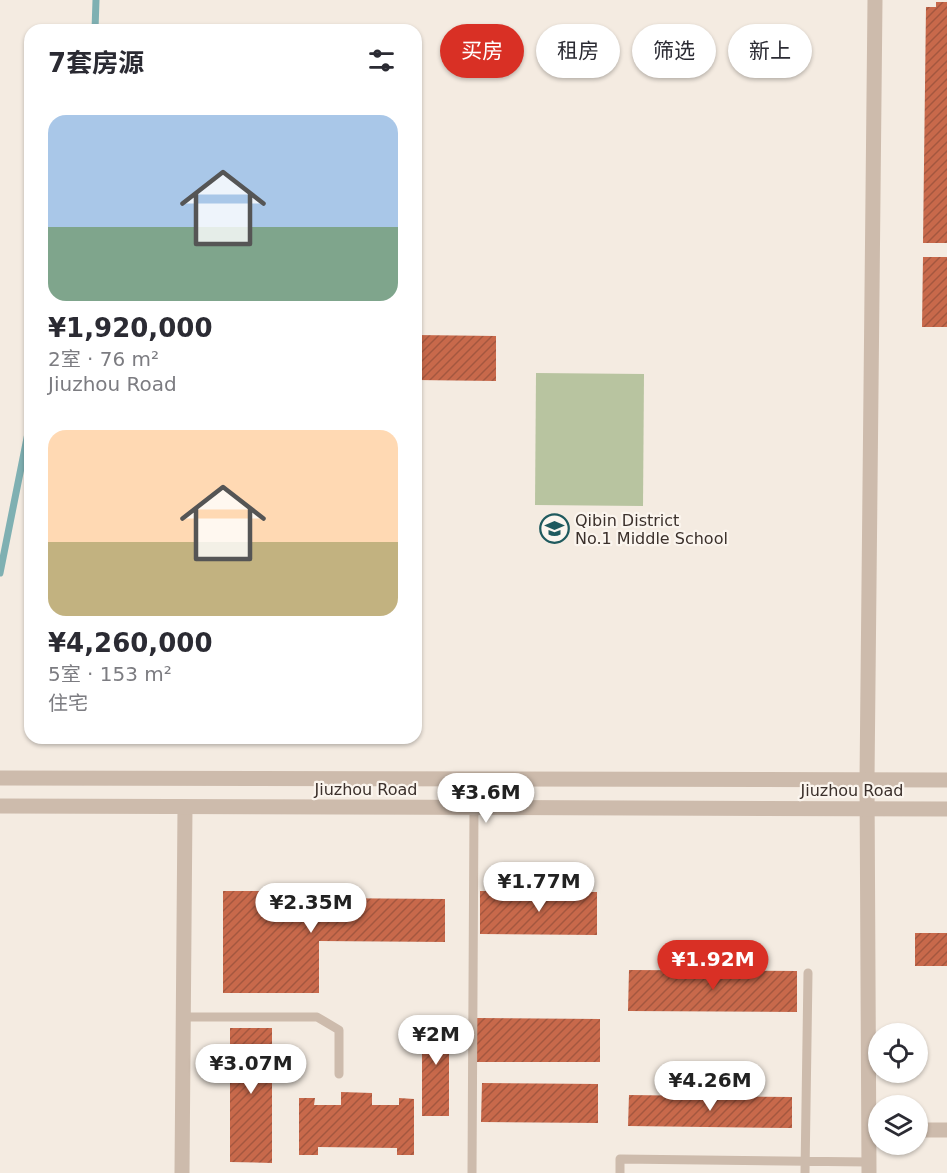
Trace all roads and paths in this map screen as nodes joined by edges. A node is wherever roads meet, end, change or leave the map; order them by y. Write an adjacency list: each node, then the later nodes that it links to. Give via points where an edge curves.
1 (875, 0): 3 (street)
2 (0, 777): 3 (street, Jiuzhou Road)
3 (867, 780): 4 (street, Jiuzhou Road); 8 (street)
4 (947, 780)
5 (0, 806): 6 (street, Jiuzhou Road)
6 (185, 807): 7 (street, Jiuzhou Road); 11 (street)
7 (474, 807): 8 (street, Jiuzhou Road); 19 (lane)
8 (868, 808): 9 (street, Jiuzhou Road); 13 (street)
9 (947, 809)
10 (808, 973): 16 (lane)
11 (183, 1017): 12 (lane, via 317,1017 339,1030); 18 (street)
12 (339, 1074)
13 (873, 1095)
14 (928, 1130): 15 (street)
15 (947, 1130)
16 (806, 1161): 17 (lane); 20 (lane, via 620,1159); 21 (lane)
17 (869, 1167)
18 (182, 1173)
19 (472, 1173)
20 (620, 1173)
21 (805, 1173)

